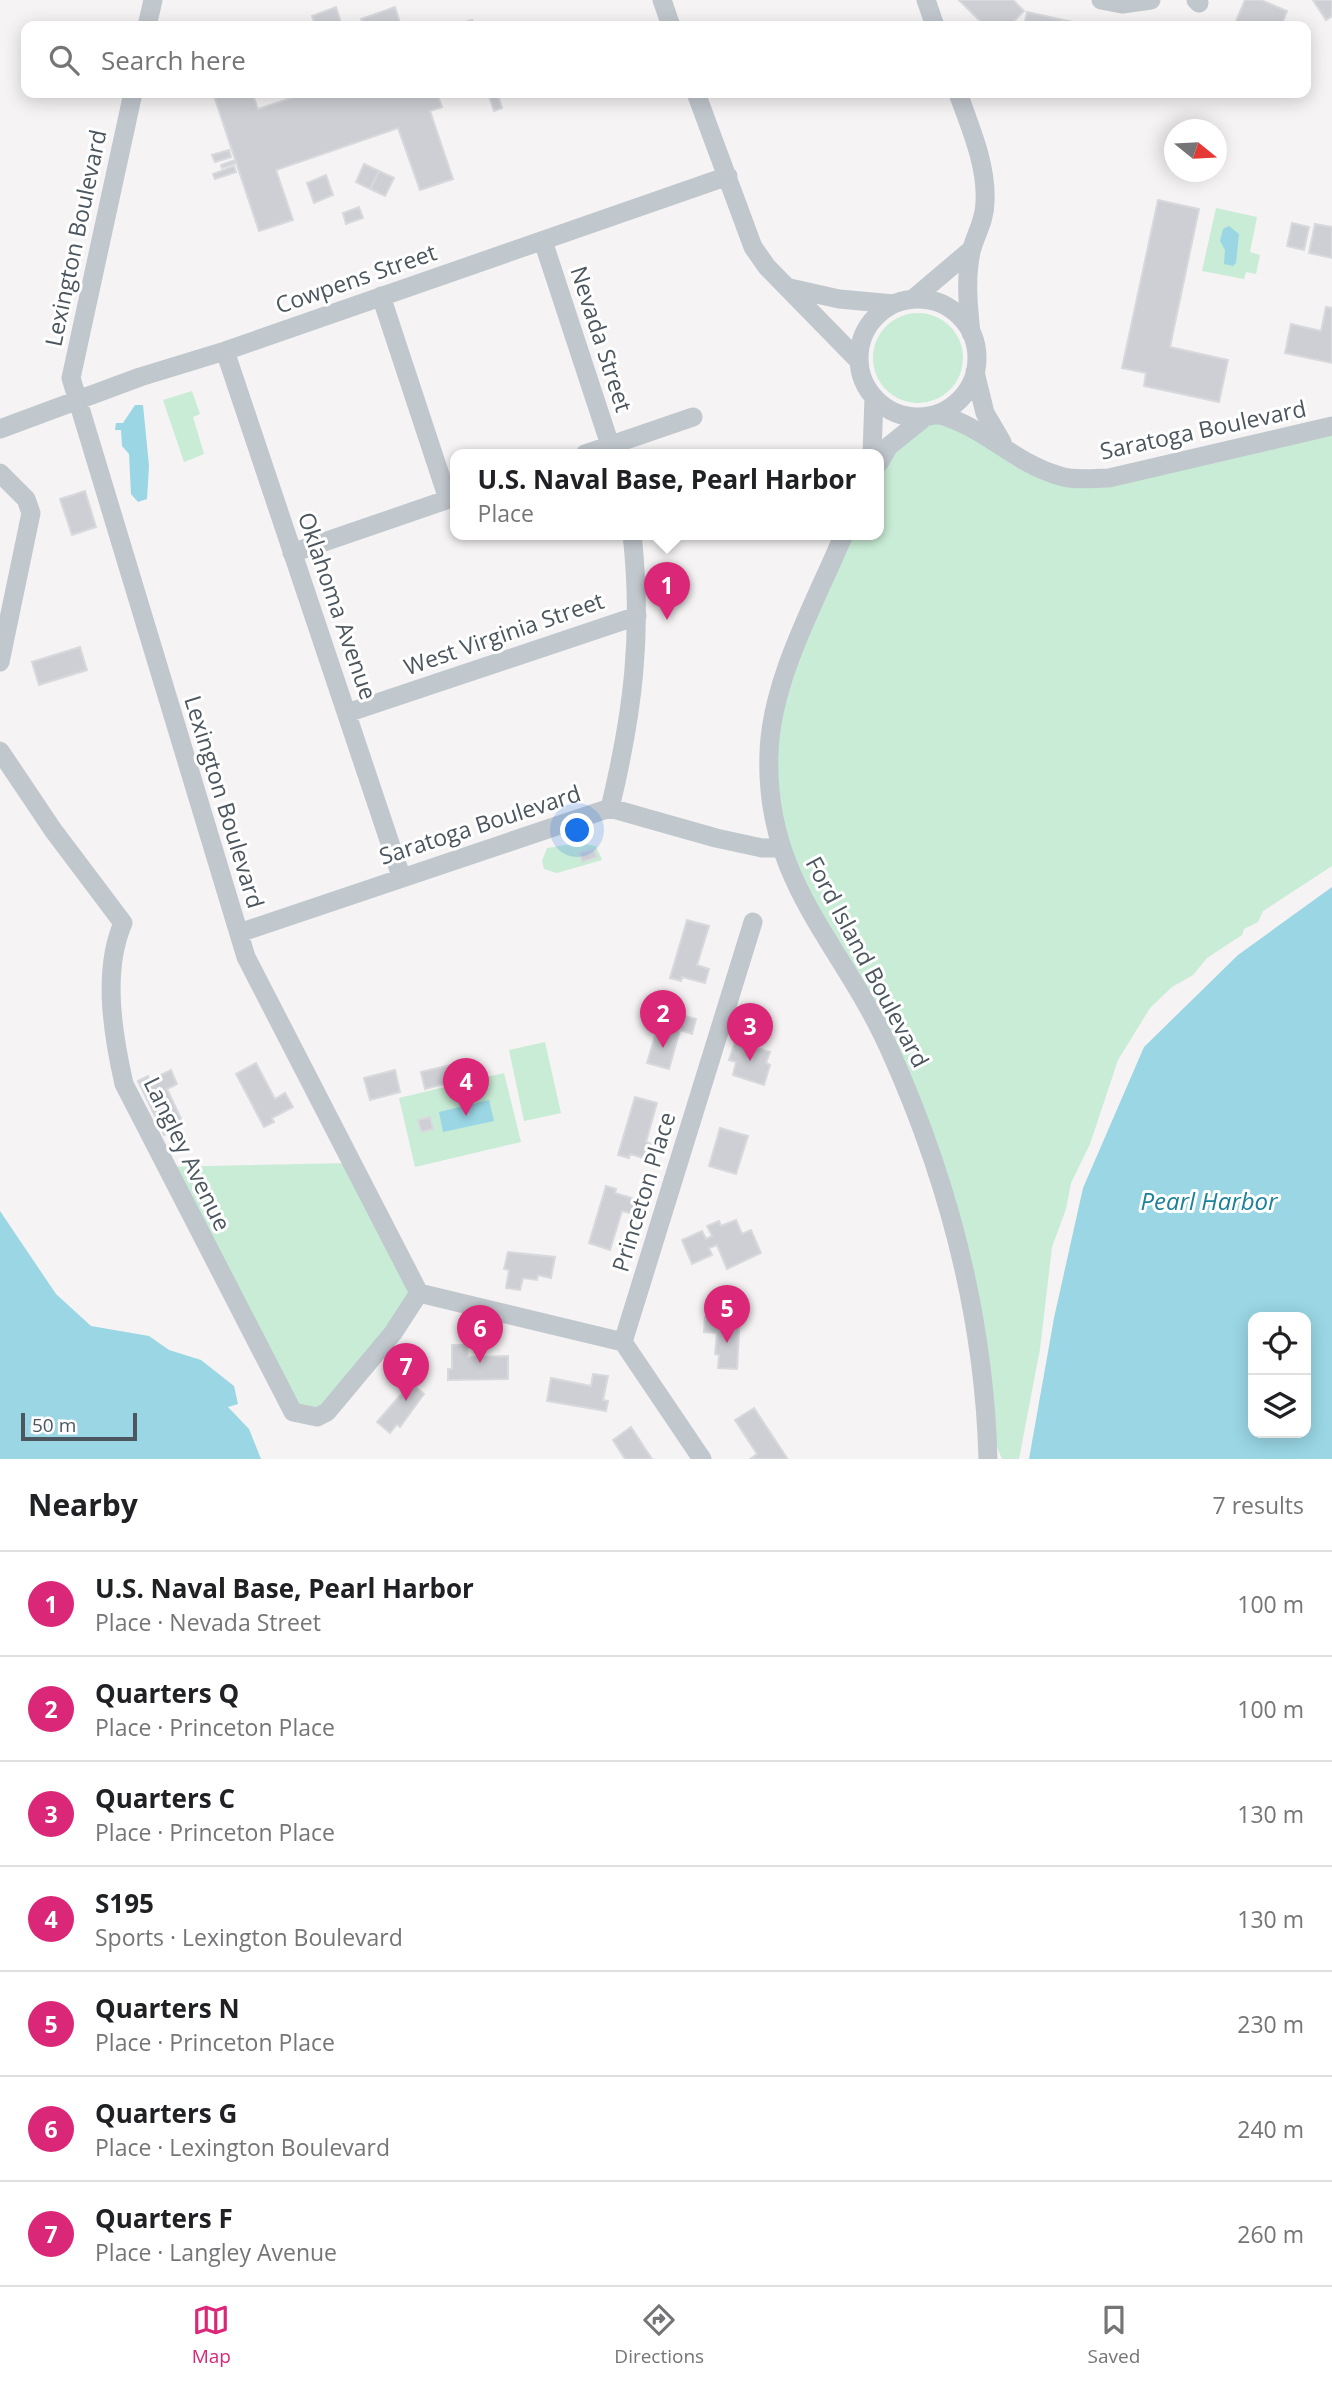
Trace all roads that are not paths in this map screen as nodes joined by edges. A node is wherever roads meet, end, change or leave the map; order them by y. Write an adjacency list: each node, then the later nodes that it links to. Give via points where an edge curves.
1 (153, 0): 6 (street)
2 (662, 0): 7 (street)
3 (926, 0): 8 (street)
4 (1101, 0): 5 (street, via 1122,4)
5 (1151, 0)
6 (149, 21)
7 (669, 21)
8 (933, 21)
9 (132, 98): 23 (street, Lexington Boulevard, via 72,371)
10 (698, 98): 12 (street)
11 (960, 98): 14 (street, via 983,170 982,223)
12 (728, 177): 13 (street, Cowpens Street); 15 (street, via 753,247)
13 (543, 241): 16 (street, Cowpens Street); 28 (street, Nevada Street)
14 (972, 249): 17 (street); 18 (street, via 968,281)
15 (786, 287): 17 (street, via 815,296); 20 (street)
16 (382, 296): 19 (street, Cowpens Street); 33 (street)
17 (904, 302): 18 (street, via 931,301 948,308); 20 (street, via 879,314 867,327)
18 (971, 334): 21 (street)
19 (225, 351): 23 (street, Cowpens Street); 37 (street, Oklahoma Avenue)
20 (859, 361): 22 (street, via 863,381)
21 (975, 372): 24 (street, via 961,398); 30 (street, Saratoga Boulevard, via 985,413)
22 (874, 398): 24 (street, via 897,413); 29 (street)
23 (76, 400): 27 (street, Cowpens Street); 46 (street, Lexington Boulevard)
24 (931, 416): 30 (street, Saratoga Boulevard, via 979,429); 31 (street)
25 (693, 417): 28 (street)
26 (1332, 426): 30 (street, Saratoga Boulevard, via 1109,478 1062,477)
27 (0, 429)
28 (612, 449)
29 (872, 449)
30 (1007, 449)
31 (884, 454)
32 (0, 473): 39 (street, via 26,499 31,513)
33 (450, 492)
34 (450, 499): 37 (street)
35 (632, 540): 38 (street)
36 (841, 540): 43 (street, Ford Island Boulevard, via 787,669 772,725 769,794)
37 (292, 553): 40 (street, Oklahoma Avenue)
38 (637, 616): 40 (street, West Virginia Street); 42 (street, via 631,706)
39 (0, 662)
40 (347, 713): 44 (street, Oklahoma Avenue)
41 (0, 751): 47 (street, Langley Avenue, via 123,923 114,947 113,1007 124,1084 293,1412 317,1418 327,1412 393,1333)
42 (610, 808): 43 (street, Saratoga Boulevard, via 762,848); 44 (street, Saratoga Boulevard)
43 (781, 848): 50 (street, Ford Island Boulevard, via 799,893 887,1043 936,1162 977,1332)
44 (401, 876): 46 (street, Saratoga Boulevard)
45 (753, 922): 48 (street, Princeton Place)
46 (239, 933): 47 (street, Lexington Boulevard, via 246,957)
47 (419, 1293): 48 (street)
48 (623, 1342): 49 (street)
49 (702, 1459)
50 (988, 1459)

